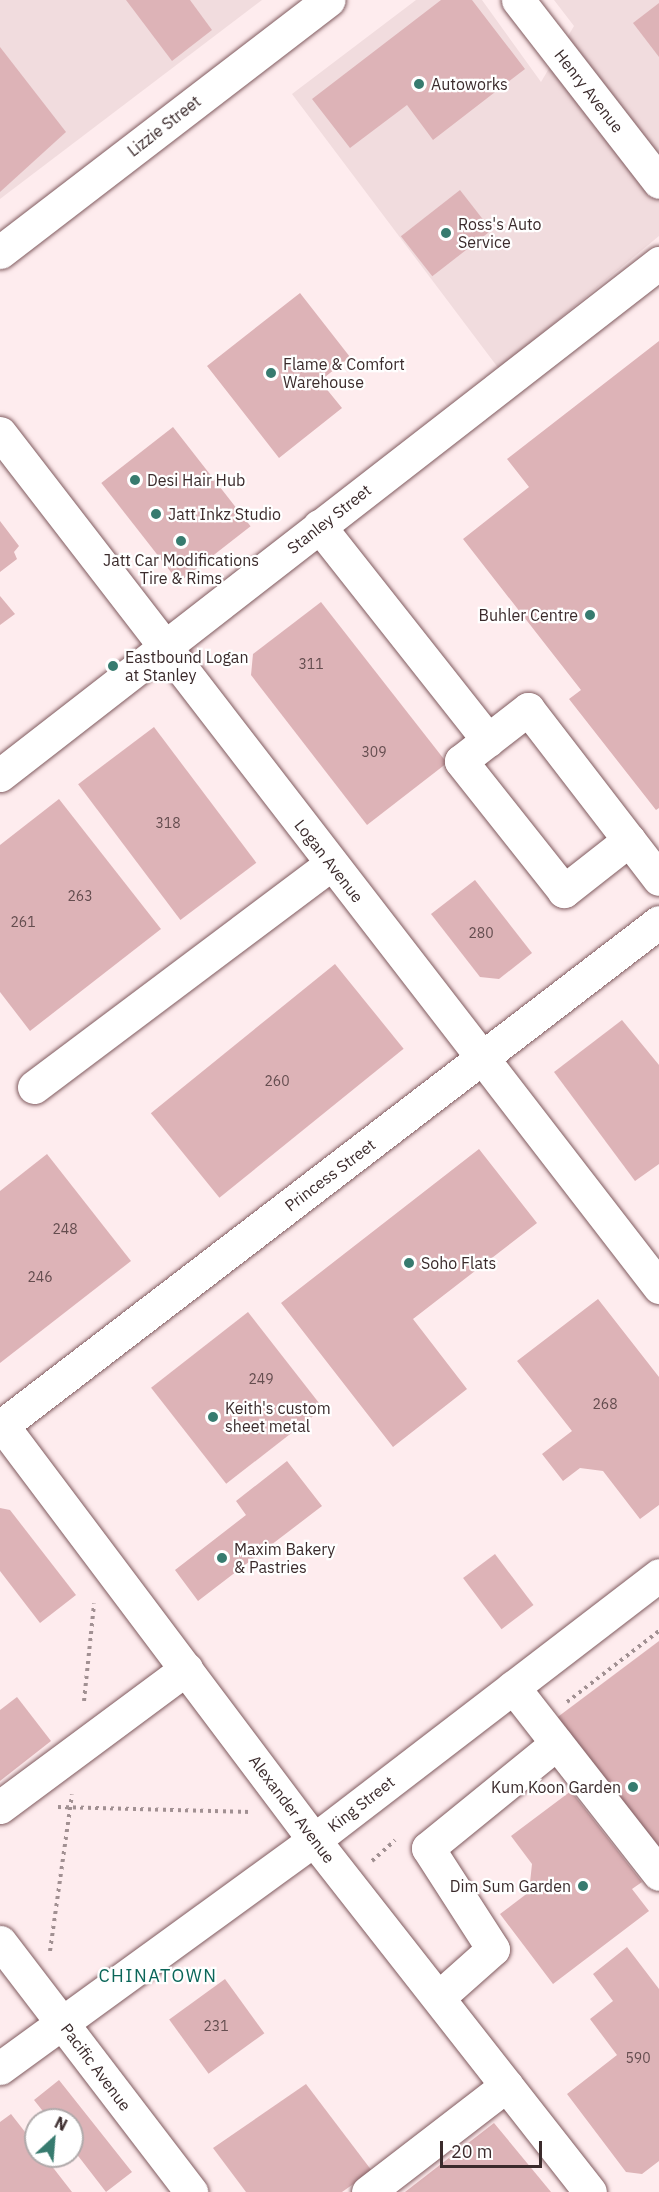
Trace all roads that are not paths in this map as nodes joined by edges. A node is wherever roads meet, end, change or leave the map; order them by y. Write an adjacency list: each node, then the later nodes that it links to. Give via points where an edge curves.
1 (329, 0): 4 (main road, Lizzie Street)
2 (518, 0): 3 (main road, Henry Avenue)
3 (659, 182)
4 (0, 252)
5 (659, 263): 7 (main road, Stanley Street)
6 (0, 433): 8 (main road, Logan Avenue)
7 (320, 526): 8 (main road, Stanley Street); 9 (main road)
8 (164, 646): 10 (main road, Stanley Street); 12 (main road, Logan Avenue)
9 (488, 740): 11 (main road, via 528,709); 11 (main road, via 461,762 564,891)
10 (0, 775)
11 (629, 840): 13 (main road)
12 (331, 864): 15 (main road, Logan Avenue); 16 (main road)
13 (659, 879)
14 (659, 922): 15 (main road, Princess Street)
15 (482, 1059): 17 (main road, Logan Avenue); 18 (main road, Princess Street)
16 (34, 1087)
17 (659, 1287)
18 (1, 1425): 20 (main road, Alexander Avenue)
19 (659, 1575): 21 (main road, King Street)
20 (186, 1670): 23 (main road); 24 (main road, Alexander Avenue)
21 (513, 1687): 22 (main road); 24 (main road, King Street)
22 (557, 1743): 25 (main road); 27 (main road, via 428,1848 493,1949)
23 (2, 1806)
24 (314, 1840): 27 (main road, Alexander Avenue); 28 (main road, King Street)
25 (659, 1875)
26 (0, 1942): 28 (main road, Pacific Avenue)
27 (439, 1997): 30 (main road, Alexander Avenue)
28 (63, 2024): 29 (main road, King Street); 31 (main road, Pacific Avenue)
29 (0, 2068)
30 (507, 2085): 32 (main road); 33 (main road, Alexander Avenue)
31 (191, 2192)
32 (368, 2192)
33 (590, 2192)

